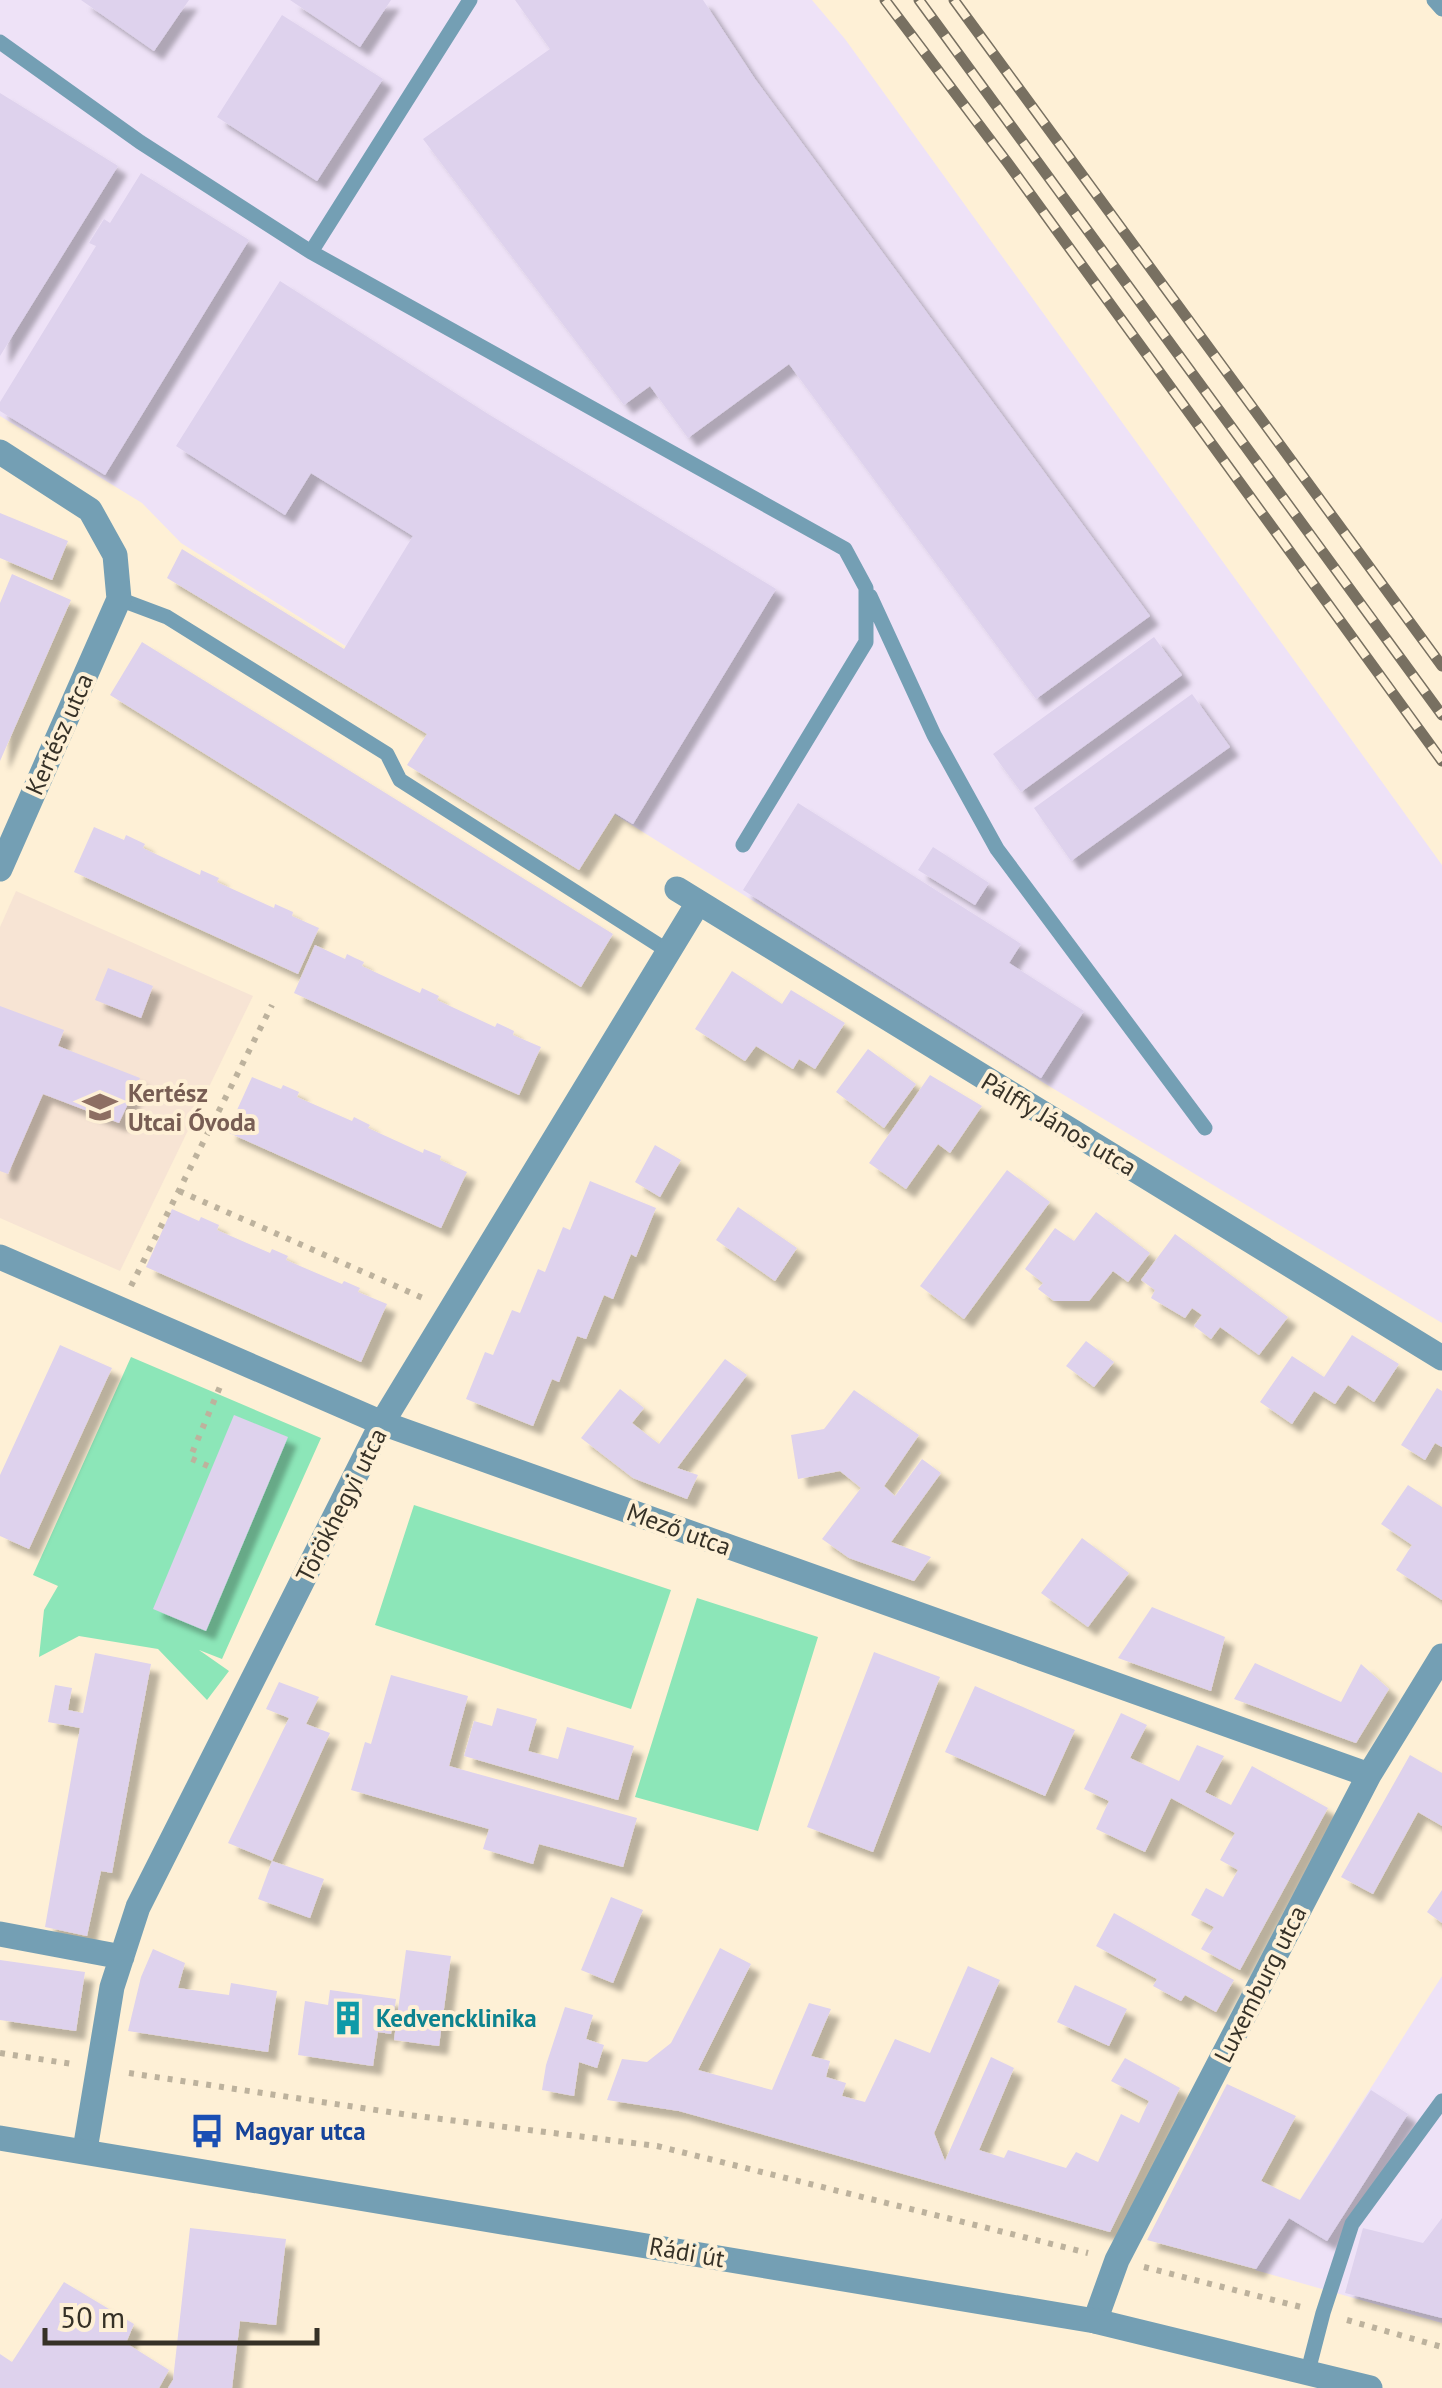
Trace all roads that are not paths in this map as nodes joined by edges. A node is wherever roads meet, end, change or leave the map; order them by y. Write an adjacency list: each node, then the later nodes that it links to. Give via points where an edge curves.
1 (470, 0): 5 (lane)
2 (1434, 0): 3 (lane)
3 (1442, 9)
4 (0, 42): 5 (lane)
5 (311, 252): 7 (lane, via 846,549)
6 (0, 452): 8 (street, via 90,510 115,555)
7 (866, 588): 9 (lane, via 866,642); 13 (lane, via 934,735 998,849)
8 (118, 599): 10 (street, Kertész utca); 12 (lane, via 168,617 387,754 400,780)
9 (743, 846)
10 (0, 870)
11 (687, 896): 12 (street, Törökhegyi utca); 15 (street, Pálffy János utca)
12 (668, 951): 16 (street, Törökhegyi utca)
13 (1204, 1128)
14 (0, 1257): 16 (street, Mező utca)
15 (1442, 1358)
16 (382, 1423): 18 (street, Mező utca); 20 (street, Törökhegyi utca, via 138,1907)
17 (1442, 1656): 18 (street, Luxemburg utca)
18 (1369, 1775): 24 (street, Luxemburg utca, via 1117,2260)
19 (0, 1934): 20 (street)
20 (122, 1957): 23 (street, Törökhegyi utca)
21 (1442, 2101): 25 (lane, via 1352,2224)
22 (0, 2138): 23 (street, Rádi út)
23 (84, 2150): 24 (street, Rádi út)
24 (1095, 2321): 25 (street, Rádi út)
25 (1308, 2370): 26 (street, Rádi út)
26 (1370, 2388)

